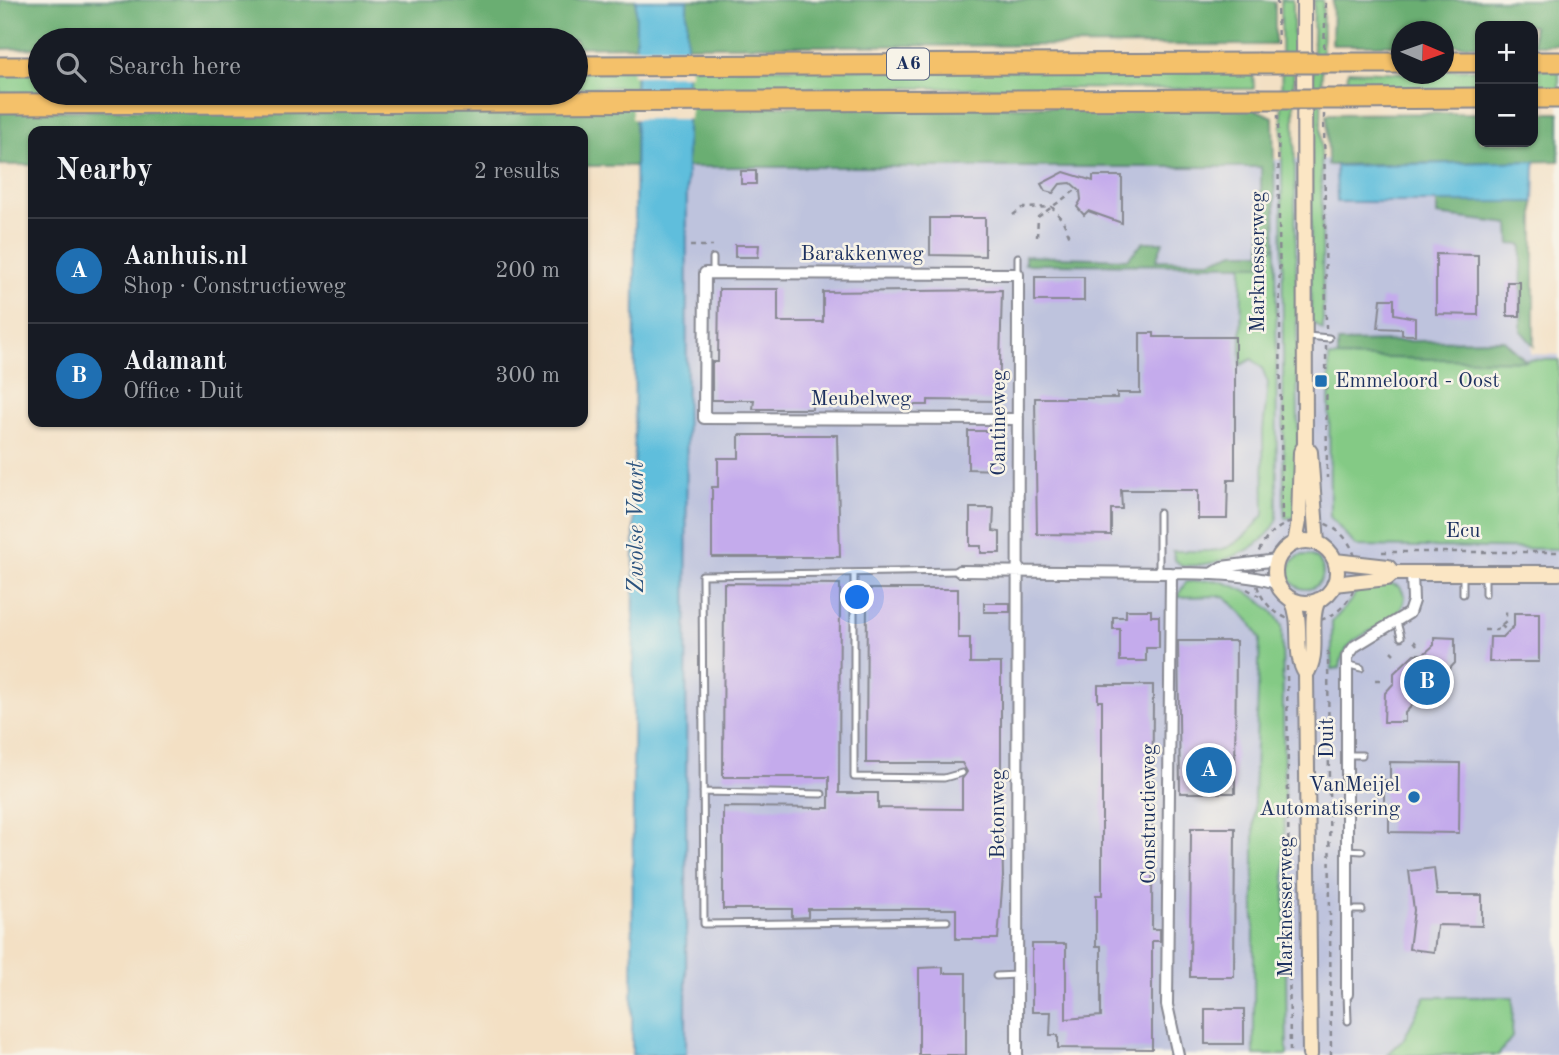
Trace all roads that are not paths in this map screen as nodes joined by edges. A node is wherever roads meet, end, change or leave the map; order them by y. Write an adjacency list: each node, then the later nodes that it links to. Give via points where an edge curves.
1 (1304, 0): 20 (main road)
2 (1391, 62): 7 (highway, A6, bridge)
3 (1454, 62): 4 (highway)
4 (1475, 62)
5 (1538, 62): 6 (highway)
6 (1559, 62)
7 (588, 66)
8 (0, 67): 9 (highway)
9 (28, 67)
10 (1475, 98): 13 (highway, A6, bridge)
11 (1538, 98): 12 (highway)
12 (1559, 98)
13 (588, 102)
14 (0, 104): 15 (highway, A6, bridge)
15 (28, 104)
16 (1018, 257): 19 (lane)
17 (713, 258): 18 (lane)
18 (709, 273): 19 (street, Barakkenweg); 22 (street, Meubelweg, via 704,418)
19 (1018, 274): 22 (street, Cantineweg)
20 (1304, 337): 21 (lane); 23 (main road)
21 (1327, 338)
22 (1018, 419): 30 (street, Cantineweg)
23 (1305, 446): 25 (main road); 26 (main road, via 1310,452)
24 (1159, 513): 32 (lane)
25 (1295, 543): 26 (main road); 27 (main road)
26 (1317, 543): 28 (main road)
27 (1277, 560): 31 (street); 40 (main road)
28 (1335, 561): 34 (main road, Ecu, via 1388,567); 41 (main road)
29 (959, 571): 30 (street); 39 (lane, via 872,570)
30 (1017, 572): 32 (street); 55 (street, Betonweg)
31 (1214, 572): 33 (street); 40 (street)
32 (1159, 573): 33 (street)
33 (1171, 573): 68 (street, Constructieweg, via 1167,1004)
34 (1394, 573): 35 (main road, Ecu); 41 (main road, Ecu, via 1387,578)
35 (1412, 573): 36 (main road, Ecu); 46 (street, via 1412,604 1407,615)
36 (1463, 573): 37 (main road, Ecu); 42 (lane)
37 (1485, 573): 38 (main road, Ecu); 43 (lane)
38 (1559, 573)
39 (854, 575): 53 (lane, via 854,777 944,778); 56 (lane, via 702,575)
40 (1277, 584): 44 (main road)
41 (1334, 584): 45 (main road)
42 (1463, 594)
43 (1485, 594)
44 (1292, 600): 45 (main road); 50 (main road, Marknesserweg)
45 (1318, 600): 50 (main road, Marknesserweg, via 1311,667)
46 (1397, 621): 47 (lane); 48 (street, via 1355,646)
47 (1401, 637)
48 (1346, 664): 49 (lane); 51 (street, Duit)
49 (1361, 668)
50 (1306, 674): 69 (main road, Marknesserweg)
51 (1346, 755): 52 (lane); 58 (street, Duit)
52 (1362, 755)
53 (962, 773)
54 (1001, 773): 55 (lane)
55 (1017, 773): 64 (street, Betonweg)
56 (703, 792): 57 (lane); 62 (lane, via 704,924)
57 (822, 794)
58 (1347, 850): 59 (lane); 60 (street, Duit)
59 (1362, 851)
60 (1347, 910): 61 (lane); 65 (street, Duit)
61 (1362, 910)
62 (947, 921)
63 (996, 975): 64 (lane)
64 (1017, 975): 67 (street, Betonweg)
65 (1348, 994): 66 (lane, Duit)
66 (1348, 1021)
67 (1017, 1055)
68 (1178, 1055)
69 (1310, 1055)

